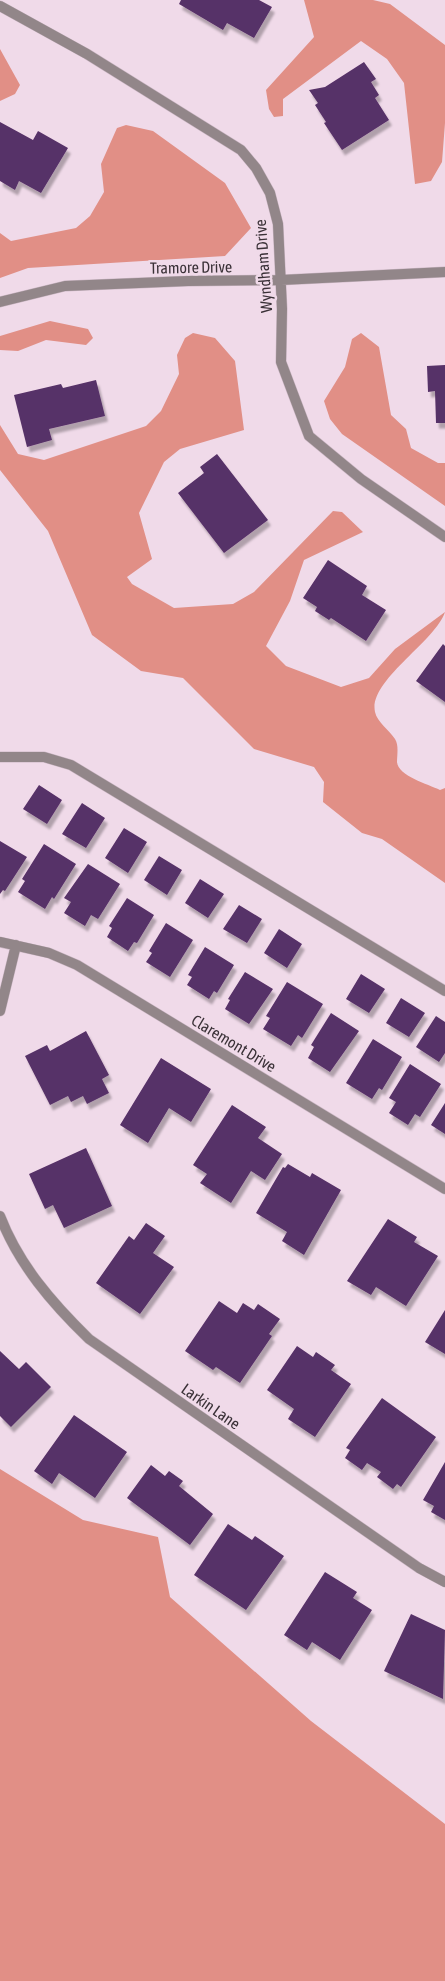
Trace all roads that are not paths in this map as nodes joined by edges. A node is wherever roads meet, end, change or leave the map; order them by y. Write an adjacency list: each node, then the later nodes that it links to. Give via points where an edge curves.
1 (0, 6): 3 (street, Wyndham Drive, via 86,54 241,150 270,193 278,224)
2 (445, 272): 3 (street, Tramore Drive)
3 (281, 280): 4 (street, Tramore Drive, via 65,286); 5 (street, Wyndham Drive, via 281,362 309,436 361,479)
4 (0, 302)
5 (445, 537)
6 (0, 757): 9 (street, via 44,757 70,765)
7 (0, 942): 8 (street, Claremont Drive)
8 (16, 946): 10 (street); 11 (street, Claremont Drive, via 49,953 77,965)
9 (445, 991)
10 (0, 1011)
11 (445, 1189)
12 (0, 1216): 13 (street, Larkin Lane, via 10,1242 33,1277 57,1309 89,1340 419,1568)
13 (445, 1582)

